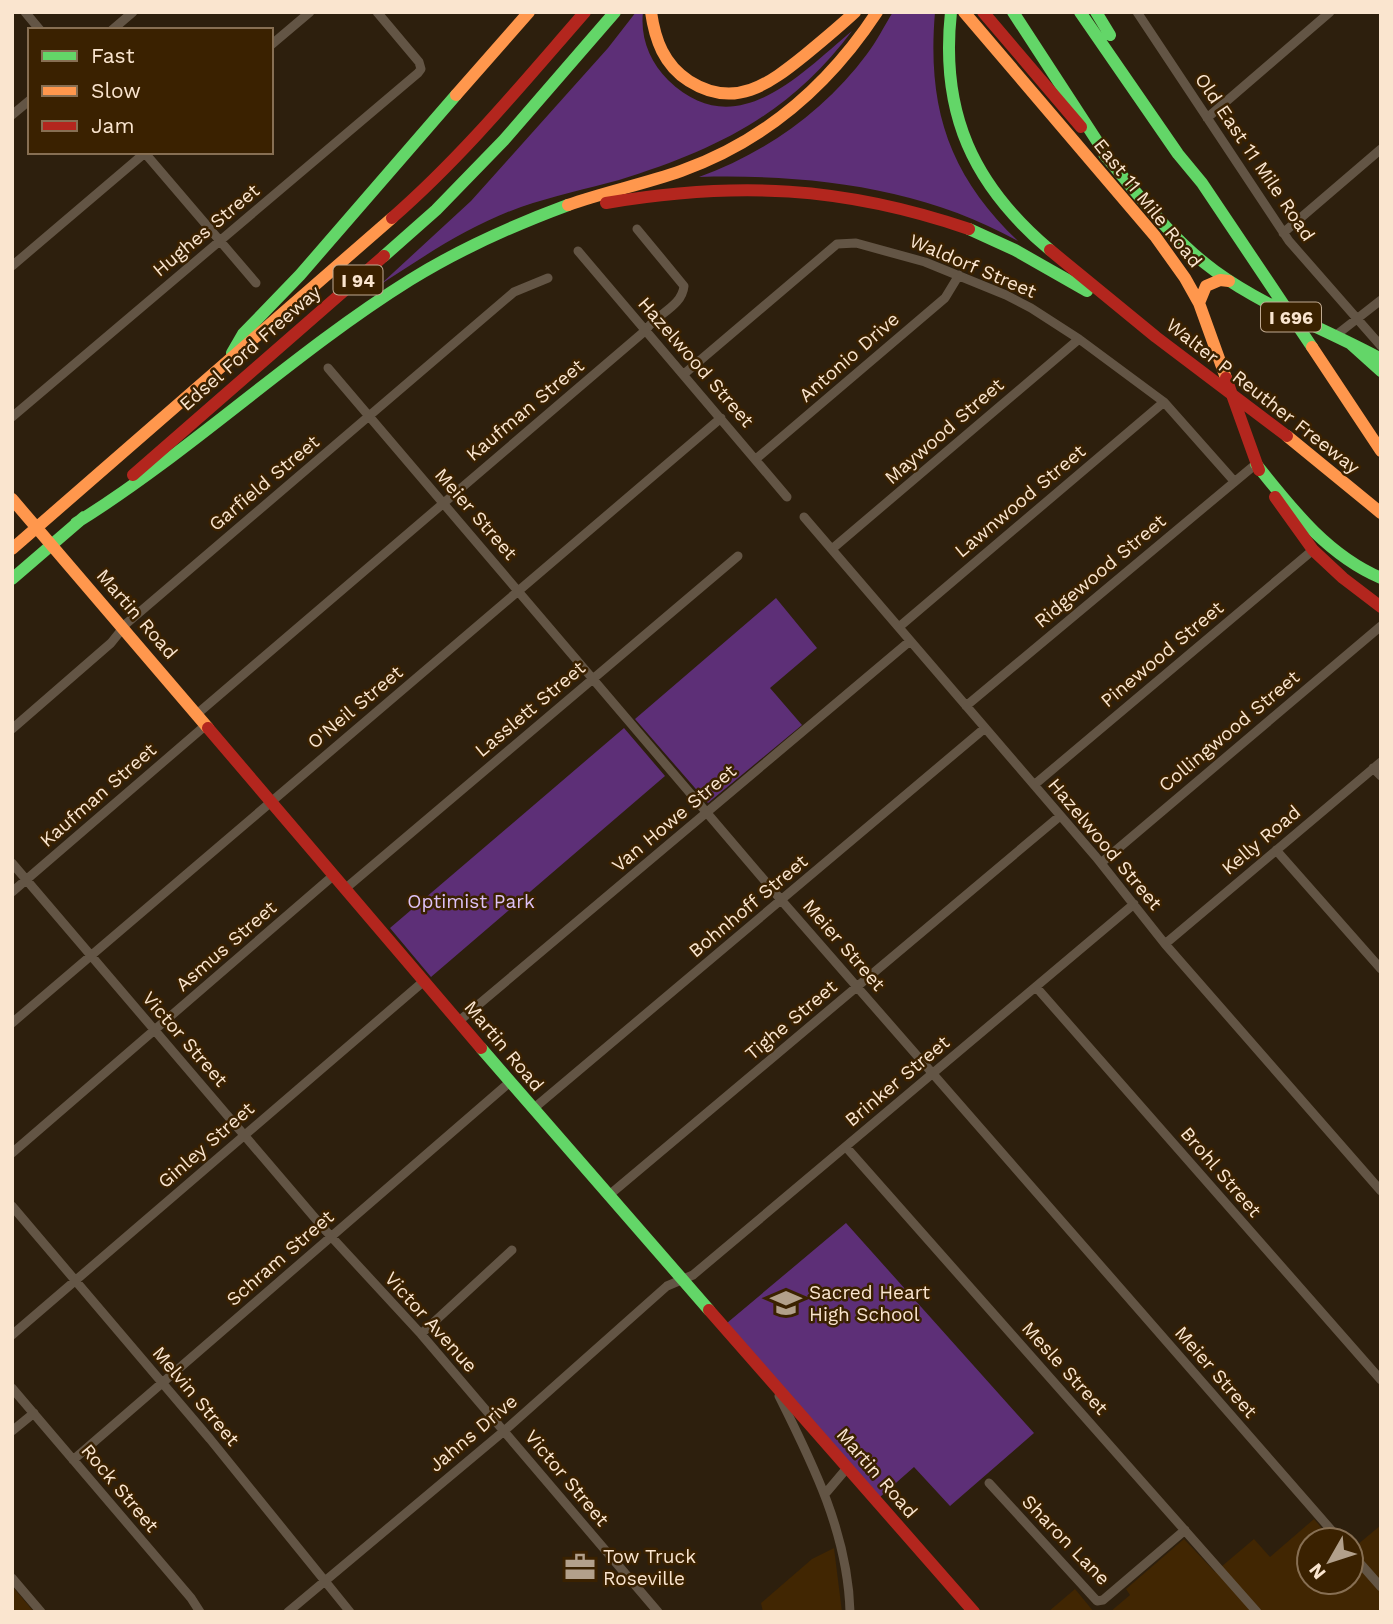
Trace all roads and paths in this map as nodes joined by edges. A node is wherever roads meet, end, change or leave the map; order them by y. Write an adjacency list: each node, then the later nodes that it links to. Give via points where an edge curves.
1 (25, 12): 20 (street)
2 (133, 12): 21 (street)
3 (310, 12): 22 (street)
4 (377, 12): 35 (street, Hughes Street, via 421,69)
5 (514, 12): 27 (main road)
6 (529, 12): 27 (main road)
7 (585, 12): 52 (main road, Edsel Ford Freeway / I 94, via 422,191)
8 (615, 12): 69 (main road, Edsel Ford Freeway / I 94, via 436,210)
9 (651, 12): 10 (main road, via 654,37 676,73 698,87 730,95 768,84)
10 (855, 12)
11 (877, 12): 32 (main road, via 838,66 802,103 770,127 700,164 583,200)
12 (951, 12): 44 (main road, via 952,92 963,135 980,172 1014,218)
13 (983, 12): 30 (main road, East 11 Mile Road)
14 (1013, 12): 30 (main road)
15 (1080, 12): 31 (main road)
16 (1096, 12): 31 (main road, via 1185,148)
17 (1330, 12): 25 (street)
18 (1138, 13): 25 (street, Old East 11 Mile Road)
19 (967, 17): 43 (main road, East 11 Mile Road, via 1155,236)
20 (38, 28)
21 (114, 28)
22 (273, 43)
23 (28, 102): 24 (street)
24 (12, 115)
25 (1207, 118): 34 (street, Old East 11 Mile Road)
26 (1381, 149): 34 (street)
27 (407, 151): 52 (main road, via 243,334)
28 (143, 154): 37 (street)
29 (147, 154): 35 (street)
30 (1110, 161): 40 (main road, East 11 Mile Road, via 1174,236)
31 (1202, 183): 60 (main road, Walter P Reuther Freeway / I 696)
32 (519, 226): 44 (main road, via 651,194 816,192 967,228); 69 (main road, via 410,280 147,476)
33 (637, 229): 46 (street, Kaufman Street, via 684,286 679,299)
34 (1283, 233): 45 (street, Old East 11 Mile Road)
35 (220, 241): 41 (street); 57 (street, Hughes Street)
36 (578, 251): 46 (street, Hazelwood Street)
37 (12, 266)
38 (959, 275): 48 (street, Waldorf Street, via 1006,295); 55 (street, Waldorf Street, via 890,251 850,242 837,244); 61 (street, Antonio Drive, via 945,298)
39 (548, 278): 58 (street, Garfield Street, via 514,292)
40 (1229, 281): 43 (main road, via 1206,286); 47 (main road, East 11 Mile Road)
41 (256, 283)
42 (1381, 300): 45 (street)
43 (1199, 303): 62 (main road, East 11 Mile Road)
44 (1121, 310): 67 (main road, Walter P Reuther Freeway)
45 (1358, 320): 47 (street); 50 (street, Old East 11 Mile Road)
46 (646, 330): 55 (street, Hazelwood Street); 66 (street, Kaufman Street)
47 (1329, 334): 49 (main road, East 11 Mile Road)
48 (1079, 339): 56 (street, Waldorf Street); 71 (street, Maywood Street)
49 (1351, 344): 51 (main road, East 11 Mile Road); 54 (main road)
50 (1381, 345)
51 (1381, 359)
52 (225, 365): 70 (main road, Edsel Ford Freeway / I 94)
53 (328, 368): 58 (street, Meier Street)
54 (1381, 371)
55 (684, 374): 59 (street, Hazelwood Street)
56 (1164, 402): 63 (street, Waldorf Street); 80 (street, Lawnwood Street)
57 (12, 416)
58 (369, 416): 66 (street, Meier Street); 79 (street, Garfield Street)
59 (721, 418): 61 (street, Hazelwood Street); 76 (street, O'Neil Street)
60 (1381, 451)
61 (757, 459): 64 (street, Hazelwood Street)
62 (1256, 464): 63 (street, Ridgewood Street); 72 (main road, East 11 Mile Road); 74 (main road, via 1336,554)
63 (1234, 481): 83 (street, Ridgewood Street)
64 (788, 497)
65 (15, 502): 79 (main road, Martin Road)
66 (443, 503): 76 (street, Meier Street); 84 (street, Kaufman Street)
67 (1381, 513)
68 (804, 517): 71 (street, Hazelwood Street)
69 (76, 523): 75 (main road, Edsel Ford Freeway / I 94)
70 (12, 549)
71 (832, 549): 80 (street, Hazelwood Street)
72 (1313, 550): 77 (main road, East 11 Mile Road); 90 (street, Pinewood Street)
73 (738, 556): 82 (street, Lasslett Street)
74 (1381, 578)
75 (12, 579)
76 (519, 592): 82 (street, Meier Street); 91 (street, O'Neil Street)
77 (1381, 607)
78 (1381, 626): 96 (street, Collingwood Street)
79 (123, 627): 84 (main road, Martin Road); 87 (street, Garfield Street, via 111,643)
80 (899, 627): 81 (street, Hazelwood Street)
81 (910, 641): 83 (street, Hazelwood Street); 92 (street, Van Howe Street)
82 (593, 678): 92 (street, Meier Street); 99 (street, Lasslett Street)
83 (966, 706): 86 (street, Hazelwood Street)
84 (197, 714): 85 (main road, Martin Road)
85 (206, 725): 91 (main road, Martin Road); 98 (street, Kaufman Street)
86 (985, 728): 90 (street, Hazelwood Street); 101 (street, Bohnhoff Street)
87 (12, 729)
88 (1377, 765): 89 (street); 94 (street, Kelly Road)
89 (1381, 776)
90 (1034, 785): 93 (street, Hazelwood Street)
91 (270, 801): 97 (main road, Martin Road); 104 (street, O'Neil Street)
92 (707, 813): 101 (street, Meier Street); 109 (street, Van Howe Street)
93 (1060, 816): 96 (street, Hazelwood Street); 108 (street, Tighe Street)
94 (1276, 850): 103 (street, Kelly Road); 105 (street)
95 (12, 863): 98 (street, Victor Street)
96 (1101, 863): 102 (street, Hazelwood Street)
97 (334, 875): 99 (main road, Martin Road); 111 (street, Asmus Street)
98 (26, 880): 100 (street, Kaufman Street); 104 (street, Victor Street)
99 (346, 888): 106 (main road, Martin Road)
100 (12, 892)
101 (782, 901): 108 (street, Meier Street); 114 (street, Bohnhoff Street)
102 (1133, 904): 103 (street, Hazelwood Street); 107 (street, Brinker Street)
103 (1165, 944): 118 (street, Hazelwood Street)
104 (90, 956): 110 (street, O'Neil Street); 111 (street, Victor Street)
105 (1381, 969)
106 (424, 981): 109 (main road, Martin Road); 115 (street, Ginley Street)
107 (1035, 987): 112 (street, Brinker Street); 127 (street, Brohl Street)
108 (858, 988): 112 (street, Meier Street); 119 (street, Tighe Street)
109 (459, 1021): 113 (main road, Martin Road)
110 (12, 1023)
111 (155, 1030): 115 (street, Victor Street); 117 (street, Asmus Street)
112 (931, 1074): 116 (street, Brinker Street); 138 (street, Meier Street)
113 (510, 1082): 114 (main road, Martin Road); 121 (street, Schram Street)
114 (533, 1109): 119 (main road, Martin Road)
115 (244, 1135): 121 (street, Victor Street); 123 (street, Ginley Street)
116 (846, 1147): 124 (street, Brinker Street, via 693,1275); 139 (street, Mesle Street)
117 (12, 1153)
118 (1381, 1191)
119 (608, 1196): 124 (main road, Martin Road)
120 (12, 1206): 123 (street, Melvin Street)
121 (331, 1237): 125 (street, Victor Avenue); 128 (street, Schram Street)
122 (512, 1250): 125 (street)
123 (76, 1280): 126 (street, Ginley Street); 128 (street, Melvin Street)
124 (680, 1280): 129 (main road, Martin Road); 133 (street, Jahns Drive, via 667,1286)
125 (421, 1334): 133 (street, Victor Avenue)
126 (12, 1335)
127 (1381, 1380)
128 (163, 1382): 134 (street, Schram Street); 142 (street, Melvin Street)
129 (773, 1383): 135 (main road, Martin Road); 137 (street)
130 (12, 1388): 131 (street, Rock Street)
131 (34, 1413): 132 (street); 134 (street, Rock Street)
132 (12, 1431)
133 (504, 1431): 142 (street, Jahns Drive); 148 (street, Victor Street)
134 (74, 1460): 145 (street, Rock Street)
135 (847, 1468): 137 (street); 150 (main road, Martin Road)
136 (989, 1483): 139 (street, Sharon Lane, via 1097,1601)
137 (825, 1494): 149 (street, via 846,1565)
138 (1328, 1526)
139 (1185, 1530): 151 (street, Mesle Street)
140 (1365, 1569): 143 (street)
141 (12, 1577): 144 (street)
142 (324, 1581): 146 (street, Jahns Drive); 147 (street, Melvin Street)
143 (1381, 1587)
144 (41, 1612)
145 (200, 1612)
146 (288, 1612)
147 (350, 1612)
148 (658, 1612)
149 (850, 1612)
150 (974, 1612)
151 (1257, 1612)

